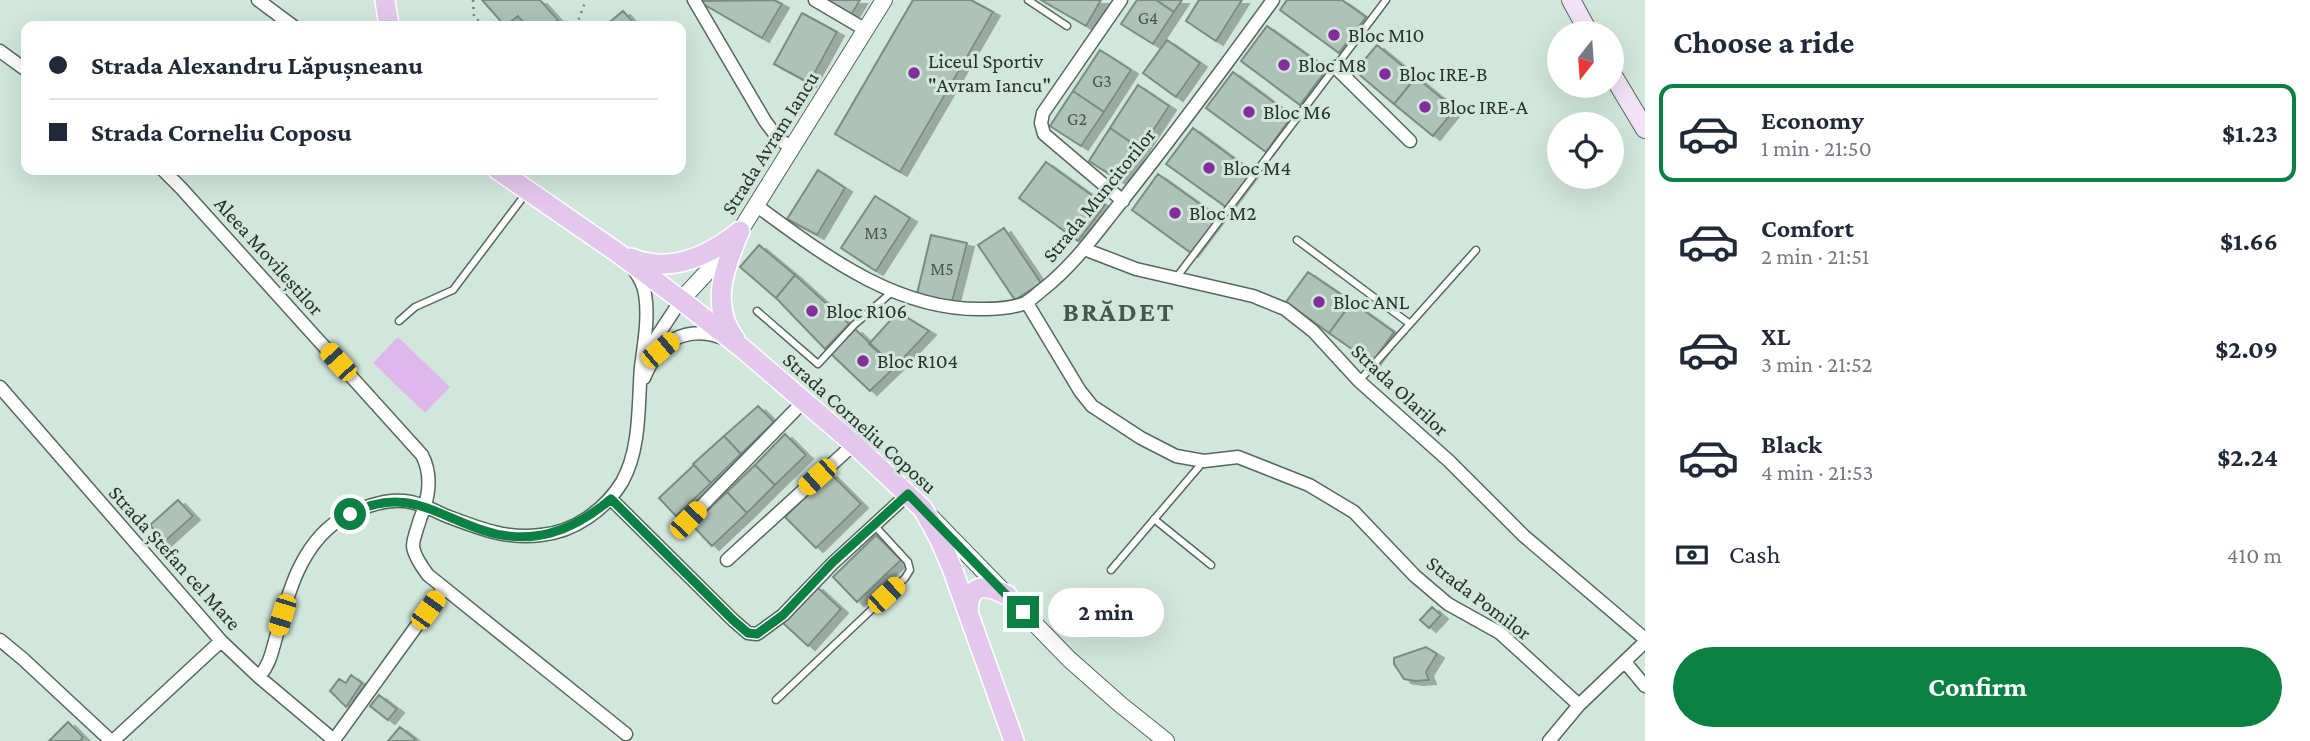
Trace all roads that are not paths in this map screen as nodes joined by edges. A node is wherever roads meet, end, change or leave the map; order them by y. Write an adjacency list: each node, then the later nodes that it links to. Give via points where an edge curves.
1 (258, 0): 11 (street)
2 (385, 0): 12 (main road)
3 (694, 0): 22 (street, via 765,121)
4 (815, 0): 15 (street)
5 (884, 0): 15 (street, Strada Avram Iancu)
6 (1028, 0): 14 (lane)
7 (1121, 0): 26 (street, via 1043,113 1041,123 1044,134)
8 (1273, 0): 26 (street, Strada Muncitorilor)
9 (1386, 0): 18 (lane)
10 (1571, 0): 13 (main road)
11 (286, 21)
12 (389, 21)
13 (1582, 21)
14 (1066, 26)
15 (866, 30): 22 (street, Strada Avram Iancu)
16 (0, 51): 17 (street)
17 (21, 66)
18 (1335, 67): 21 (street); 33 (lane)
19 (1624, 94): 20 (main road)
20 (1645, 129)
21 (1410, 141)
22 (792, 149): 27 (street, Strada Avram Iancu)
23 (168, 175): 49 (street, Aleea Movileștilor, via 422,455 429,481)
24 (505, 175): 25 (main road, Strada Corneliu Coposu)
25 (528, 191): 32 (main road, Strada Corneliu Coposu); 38 (lane, via 453,290 415,307)
26 (1123, 201): 30 (street, Strada Muncitorilor)
27 (757, 206): 28 (street, Strada Avram Iancu); 34 (street, Strada Muncitorilor, via 825,256)
28 (740, 232): 32 (main road, via 704,255 671,264 653,264); 35 (street, Strada Avram Iancu); 40 (main road, via 727,260 721,300 722,315)
29 (1297, 240): 39 (lane)
30 (1084, 249): 33 (street, Strada Olarilor); 36 (street, Strada Muncitorilor)
31 (1476, 250): 39 (lane)
32 (618, 253): 35 (main road, Strada Corneliu Coposu); 43 (street, via 645,290)
33 (1176, 278): 41 (street, Strada Olarilor, via 1252,296 1284,309 1313,331)
34 (893, 291): 36 (street, Strada Muncitorilor, via 962,310); 37 (lane, via 818,363)
35 (681, 300): 40 (main road, Strada Corneliu Coposu); 43 (street, via 657,335)
36 (1027, 303): 46 (street, Strada Pomilor, via 1092,406 1176,456)
37 (757, 311)
38 (399, 321)
39 (1410, 324): 41 (lane)
40 (742, 348): 43 (street, via 708,333 684,335 660,350); 44 (main road, Strada Corneliu Coposu)
41 (1359, 381): 62 (street, Strada Olarilor, via 1524,536)
42 (0, 387): 61 (street, Strada Ștefan cel Mare)
43 (640, 388): 48 (street, via 633,448 624,479)
44 (804, 401): 45 (main road, Strada Corneliu Coposu); 52 (street)
45 (853, 444): 47 (main road, Strada Corneliu Coposu); 54 (street)
46 (1204, 461): 51 (lane); 67 (street, Strada Pomilor, via 1238,457 1309,485 1354,512 1415,576 1448,604 1500,634)
47 (908, 494): 50 (main road, Strada Corneliu Coposu); 53 (street)
48 (611, 499): 49 (street, via 568,528 519,537 484,531); 53 (street, via 751,634 783,615)
49 (425, 507): 57 (street, Aleea Movileștilor, via 413,547 419,564); 64 (street, via 404,501 362,508 337,521 318,539 294,579 270,661)
50 (923, 509): 58 (street, Strada Corneliu Coposu); 59 (main road)
51 (1154, 519): 55 (lane); 56 (lane)
52 (688, 520)
53 (874, 525): 66 (lane, via 910,570)
54 (727, 559)
55 (1210, 565)
56 (1111, 569)
57 (444, 588): 68 (street, Aleea Movileștilor); 70 (street)
58 (1007, 595): 59 (main road, via 981,587 968,599); 72 (street, Strada Corneliu Coposu, via 1069,659)
59 (968, 614): 71 (main road)
60 (0, 640): 69 (street)
61 (221, 640): 64 (street, Strada Ștefan cel Mare); 69 (street)
62 (1645, 641): 63 (street)
63 (1625, 662): 65 (street); 67 (street)
64 (259, 677): 70 (street, Strada Ștefan cel Mare)
65 (1645, 686)
66 (776, 700)
67 (1578, 705): 73 (street)
68 (626, 734)
69 (112, 741)
70 (335, 741)
71 (1014, 741)
72 (1166, 741)
73 (1549, 741)

